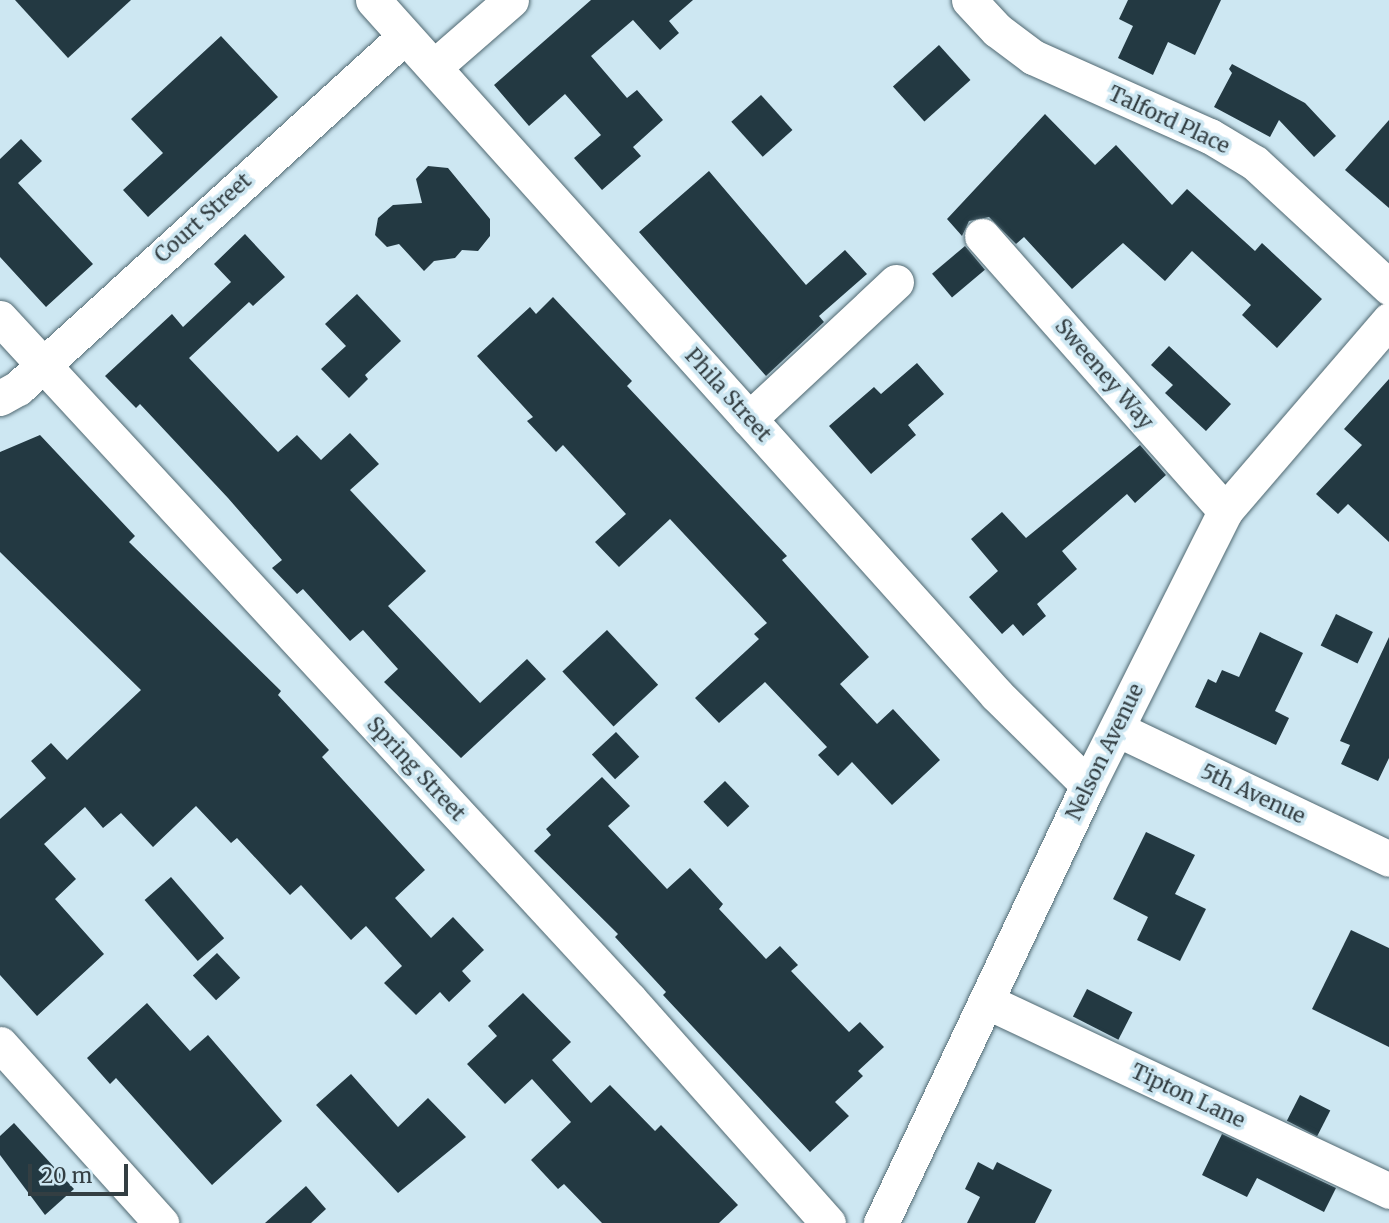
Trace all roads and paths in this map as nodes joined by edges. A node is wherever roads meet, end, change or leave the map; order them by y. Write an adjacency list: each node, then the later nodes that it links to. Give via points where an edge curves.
1 (373, 0): 4 (street, Phila Street)
2 (512, 0): 5 (street)
3 (969, 0): 8 (street, Talford Place, via 997,30 1033,57 1210,136 1255,163)
4 (405, 36): 5 (street, Phila Street); 11 (street, Court Street)
5 (434, 67): 13 (street, Phila Street)
6 (982, 236): 14 (street, Sweeney Way)
7 (896, 282): 13 (street)
8 (1389, 287)
9 (0, 318): 11 (street, Spring Street)
10 (1389, 320): 14 (street, Nelson Avenue)
11 (41, 365): 12 (street, Court Street); 22 (street, Spring Street, via 630,1000)
12 (0, 398)
13 (749, 419): 16 (street, Phila Street, via 997,695)
14 (1225, 511): 15 (street, Nelson Avenue)
15 (1116, 729): 16 (street, Nelson Avenue); 17 (street, 5th Avenue)
16 (1088, 785): 18 (street, Nelson Avenue)
17 (1389, 859)
18 (986, 1001): 20 (street, Tipton Lane); 23 (street, Nelson Avenue)
19 (0, 1044): 21 (street)
20 (1389, 1191)
21 (161, 1223)
22 (828, 1223)
23 (881, 1223)

